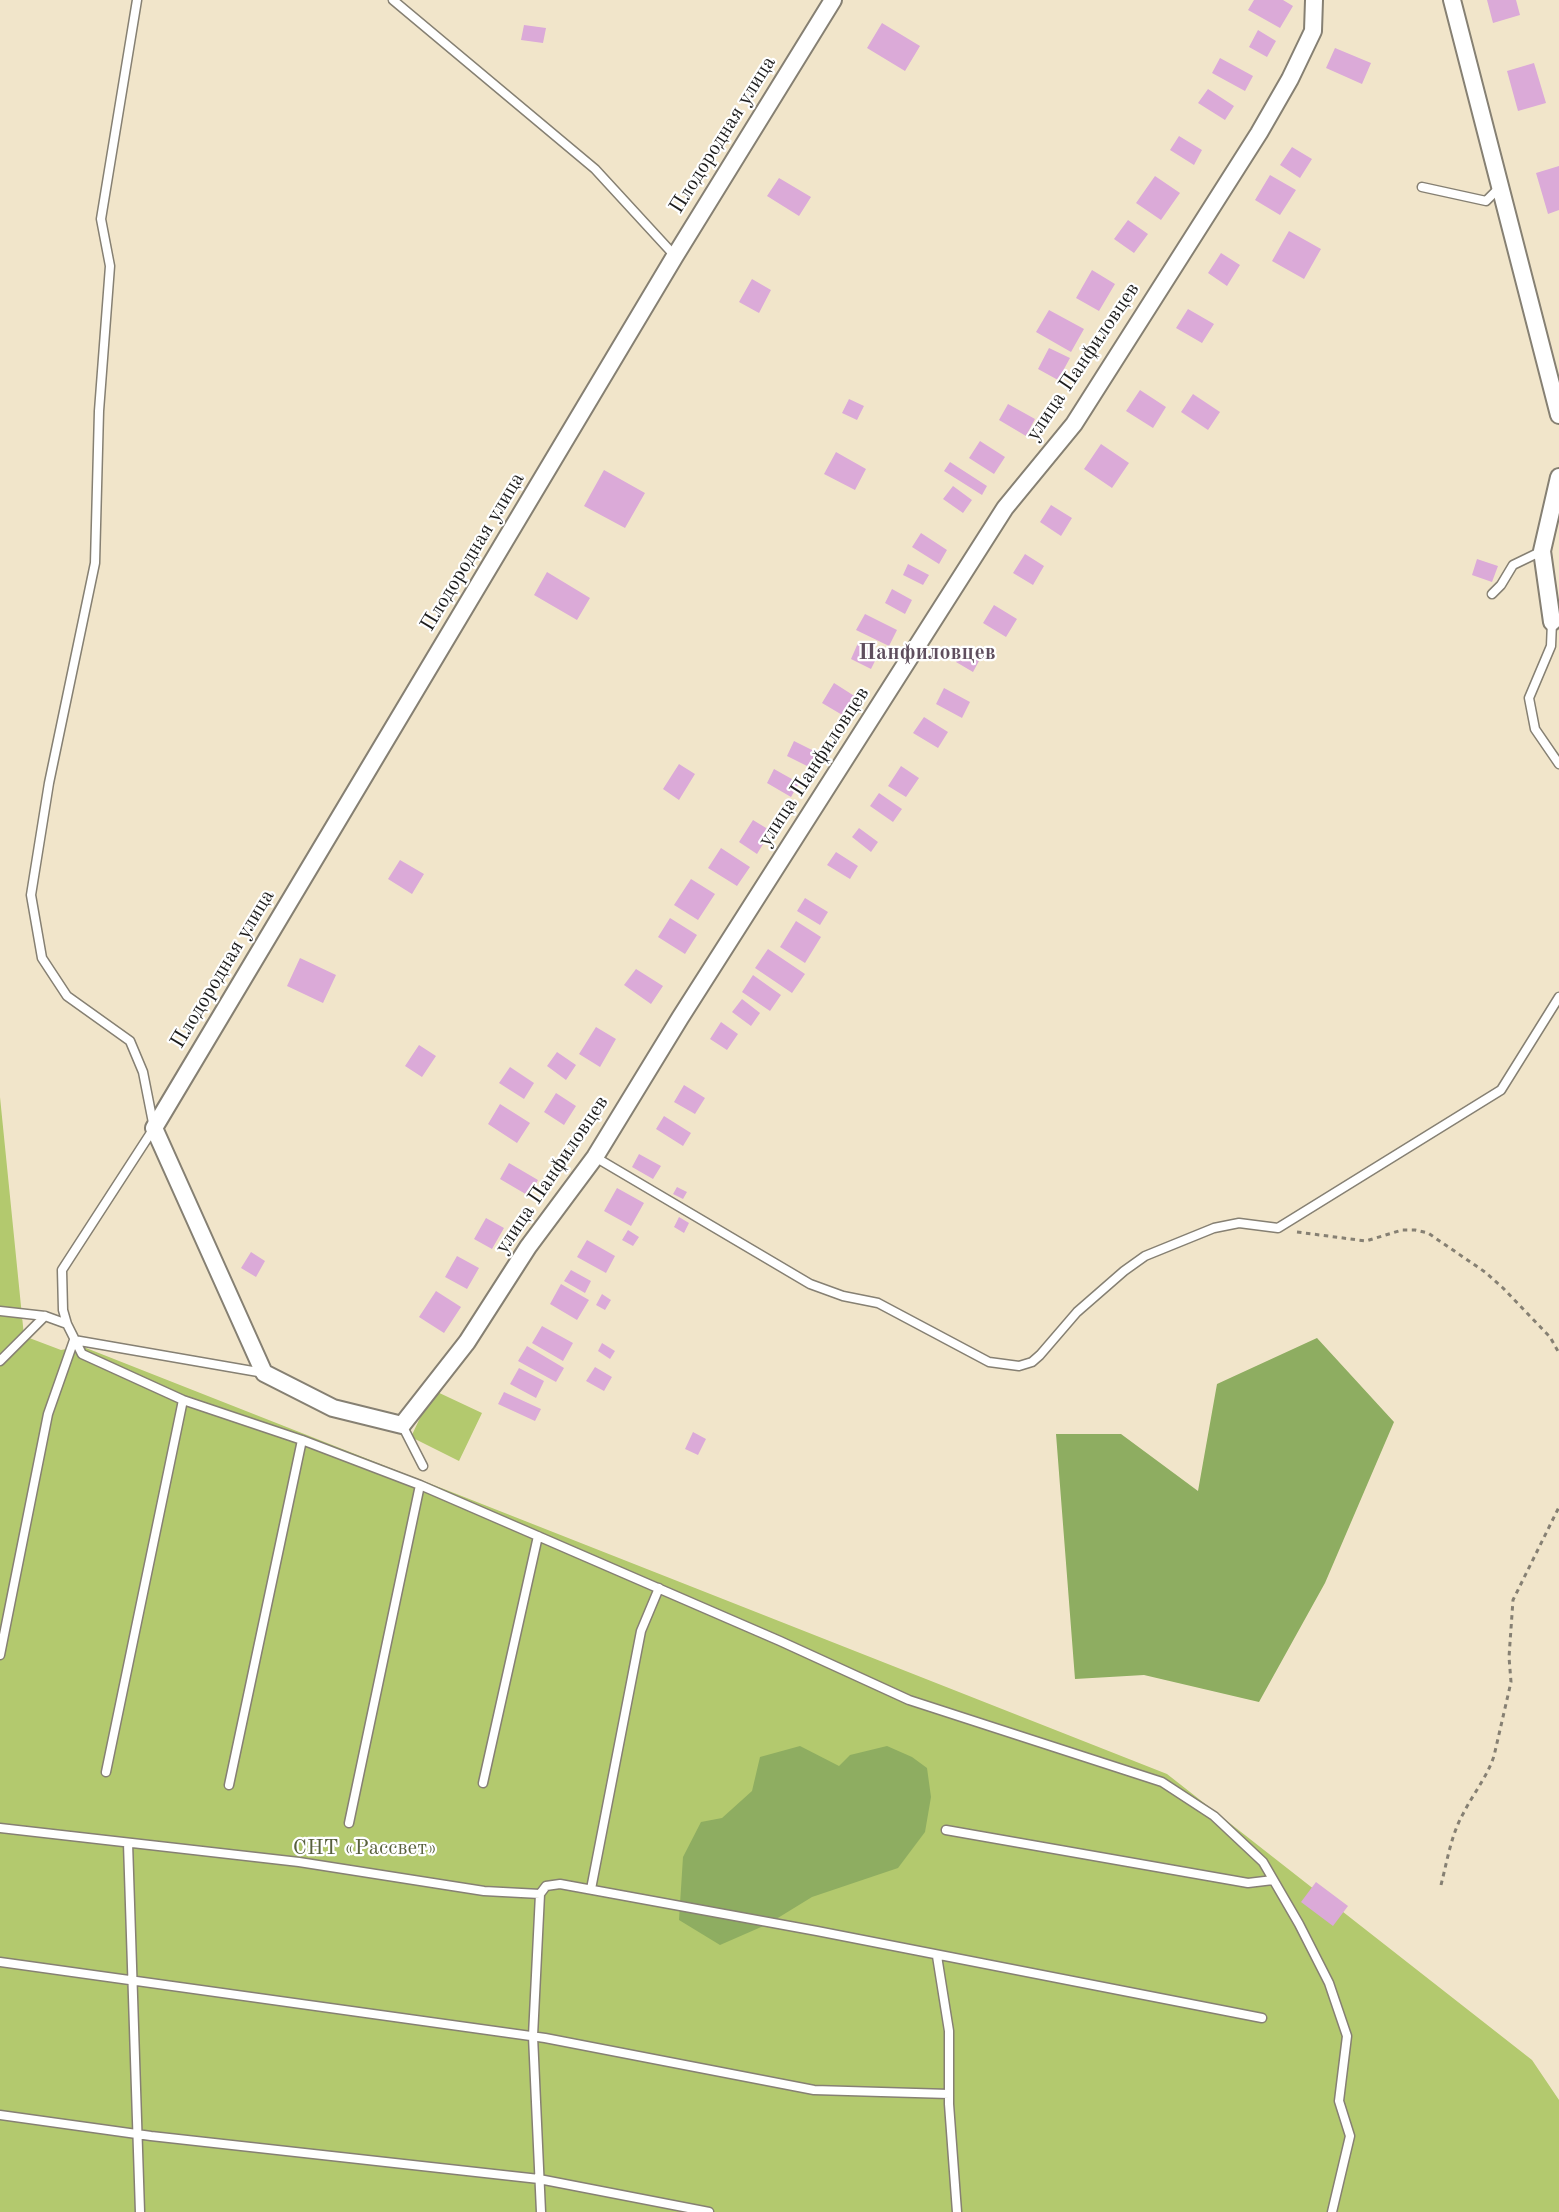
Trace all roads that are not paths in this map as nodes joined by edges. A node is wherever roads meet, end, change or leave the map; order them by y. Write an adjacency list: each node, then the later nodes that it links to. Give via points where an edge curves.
1 (136, 0): 16 (lane, via 101,219 110,266 99,411 95,563 30,895 42,958 67,996 130,1041 143,1072)
2 (393, 0): 8 (lane, via 595,169)
3 (833, 0): 8 (street, Плодородная улица)
4 (1314, 0): 17 (street, улица Панфиловцев, via 1312,31 1259,133 1074,424 1005,508)
5 (1452, 0): 6 (street)
6 (1500, 186): 7 (lane, via 1486,201); 9 (street)
7 (1422, 187)
8 (675, 256): 16 (street, Плодородная улица)
9 (1559, 415)
10 (1559, 477): 11 (street)
11 (1542, 551): 12 (lane, via 1514,565); 13 (street)
12 (1492, 594)
13 (1552, 622): 14 (lane, via 1551,646 1529,698 1535,729)
14 (1559, 764)
15 (1559, 997): 17 (lane, via 1502,1090 1278,1228 1239,1223 1214,1228 1144,1256 1077,1312 1040,1356 1019,1366 989,1362 878,1303 810,1284)
16 (154, 1128): 20 (lane, via 62,1270); 23 (street)
17 (595, 1157): 25 (street, улица Панфиловцев, via 528,1247 467,1342)
18 (0, 1311): 19 (lane)
19 (45, 1316): 20 (lane); 22 (lane)
20 (67, 1324): 21 (lane)
21 (74, 1340): 23 (lane); 24 (lane, via 82,1354); 31 (lane, via 48,1414)
22 (0, 1361)
23 (264, 1373): 25 (street, via 333,1408)
24 (183, 1400): 26 (lane); 32 (lane)
25 (402, 1425): 27 (lane)
26 (302, 1440): 28 (lane); 34 (lane)
27 (423, 1466)
28 (420, 1485): 29 (lane); 35 (lane)
29 (538, 1536): 30 (lane); 33 (lane)
30 (659, 1588): 39 (lane, via 909,1700 1162,1782 1214,1816 1263,1862); 40 (lane, via 641,1631)
31 (0, 1655)
32 (106, 1772)
33 (483, 1783)
34 (230, 1785)
35 (349, 1823)
36 (0, 1828): 38 (lane)
37 (946, 1830): 39 (lane, via 1248,1883)
38 (129, 1843): 41 (lane, via 299,1862 484,1891); 44 (lane)
39 (1273, 1880): 55 (lane, via 1329,1983 1347,2036 1339,2101 1350,2136)
40 (591, 1889): 41 (lane, via 560,1884 546,1886); 42 (lane)
41 (540, 1894): 46 (lane)
42 (938, 1956): 45 (lane); 47 (lane, via 950,2031)
43 (0, 1962): 44 (lane)
44 (133, 1980): 46 (lane); 49 (lane)
45 (1262, 2018)
46 (532, 2036): 47 (lane, via 814,2090); 50 (lane)
47 (949, 2094): 54 (lane)
48 (0, 2115): 49 (lane)
49 (137, 2134): 50 (lane); 51 (lane)
50 (539, 2179): 52 (lane); 53 (lane)
51 (141, 2212)
52 (541, 2212)
53 (709, 2212)
54 (957, 2212)
55 (1332, 2212)

